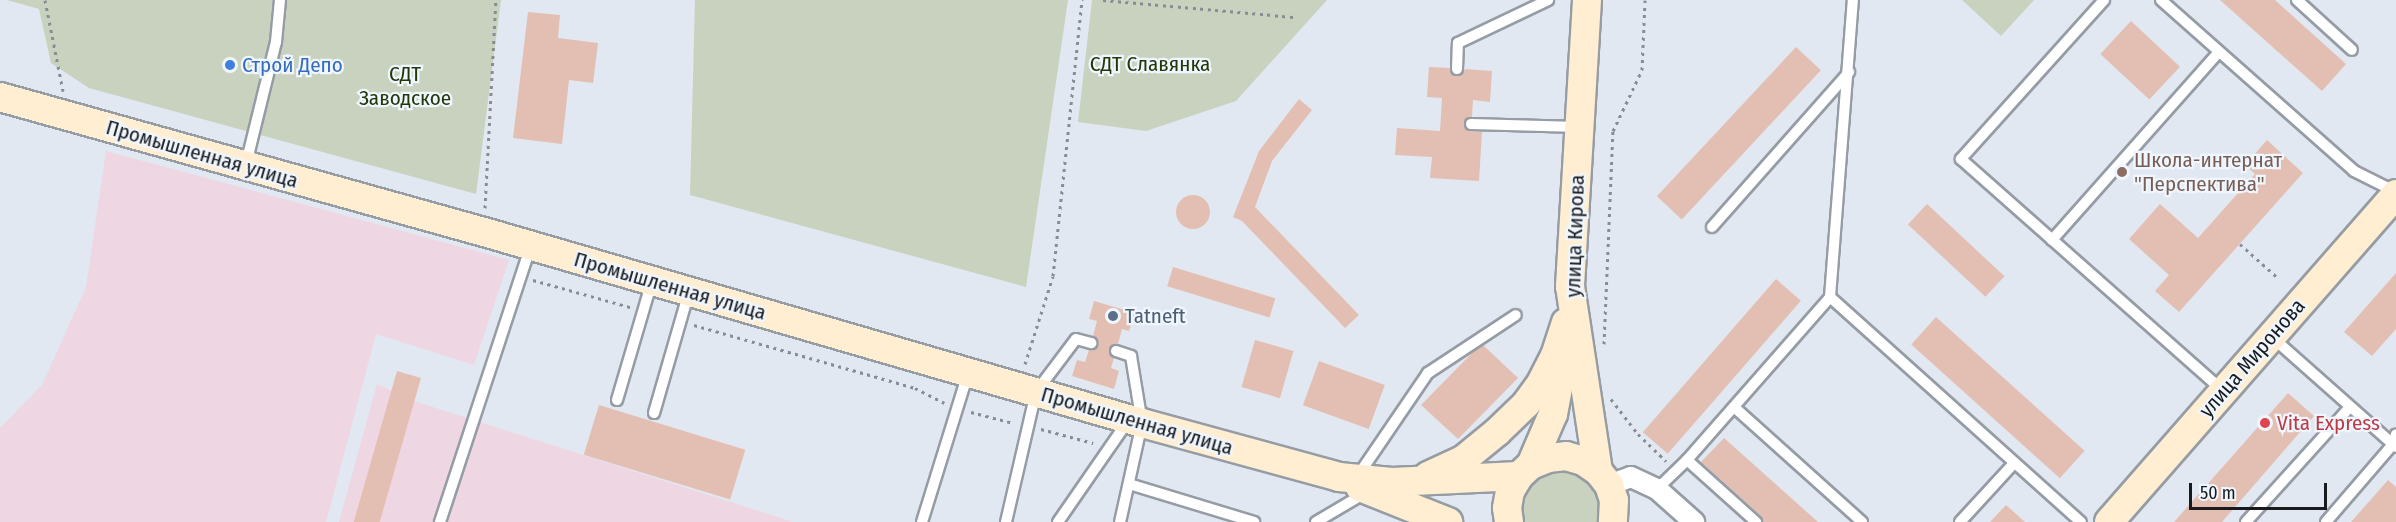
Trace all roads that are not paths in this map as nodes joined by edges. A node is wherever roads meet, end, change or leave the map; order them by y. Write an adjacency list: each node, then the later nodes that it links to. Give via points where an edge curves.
1 (280, 0): 15 (lane, via 276,42)
2 (1548, 0): 10 (lane, via 1458,43)
3 (1587, 0): 14 (main road, улица Кирова)
4 (1853, 0): 11 (lane)
5 (2104, 0): 18 (lane, via 1961,159)
6 (2161, 0): 9 (lane)
7 (2296, 0): 8 (lane)
8 (2352, 50)
9 (2219, 52): 16 (lane, via 2354,171); 18 (lane)
10 (1457, 69)
11 (1849, 72): 17 (lane); 23 (lane)
12 (0, 96): 15 (main road, Промышленная улица)
13 (1471, 124): 14 (lane)
14 (1580, 127): 21 (main road, улица Кирова)
15 (246, 166): 19 (main road, Промышленная улица)
16 (2396, 193): 26 (main road, улица Миронова)
17 (1712, 227)
18 (2052, 240): 31 (lane)
19 (531, 246): 20 (main road, Промышленная улица); 46 (lane)
20 (652, 281): 22 (main road, Промышленная улица); 32 (lane)
21 (1570, 286): 25 (main road); 45 (main road, улица Кирова)
22 (689, 292): 29 (main road, Промышленная улица); 35 (lane)
23 (1830, 297): 33 (lane); 39 (lane)
24 (1516, 315): 42 (lane, via 1428,373)
25 (1566, 323): 40 (main road, via 1553,414); 41 (main road, via 1546,374 1526,404 1464,459)
26 (2270, 336): 31 (main road, улица Миронова); 34 (lane)
27 (1090, 343): 30 (lane, via 1076,339)
28 (1116, 351): 36 (lane, via 1131,356)
29 (969, 372): 30 (main road, Промышленная улица); 47 (lane)
30 (1027, 389): 36 (main road, Промышленная улица); 48 (lane)
31 (2223, 391): 60 (main road, улица Миронова)
32 (617, 400)
33 (1734, 407): 38 (lane); 57 (lane)
34 (2350, 407): 37 (lane); 61 (lane)
35 (654, 413)
36 (1135, 421): 42 (main road, Промышленная улица); 43 (lane); 49 (lane)
37 (2395, 442): 62 (lane)
38 (1687, 460): 44 (lane); 56 (lane)
39 (2014, 463): 58 (lane); 59 (lane)
40 (1525, 470): 41 (main road); 45 (main road, via 1548,458 1566,456 1583,461); 54 (main road, via 1510,491)
41 (1415, 481): 42 (main road)
42 (1354, 482): 52 (lane); 53 (main road)
43 (1129, 484): 50 (lane); 51 (lane)
44 (1657, 489): 45 (street, via 1631,477); 55 (street)
45 (1612, 500)
46 (440, 522)
47 (922, 522)
48 (1006, 522)
49 (1058, 522)
50 (1120, 522)
51 (1254, 522)
52 (1316, 522)
53 (1448, 522)
54 (1509, 522)
55 (1694, 522)
56 (1756, 522)
57 (1862, 522)
58 (1960, 522)
59 (2081, 522)
60 (2109, 522)
61 (2246, 522)
62 (2326, 522)

